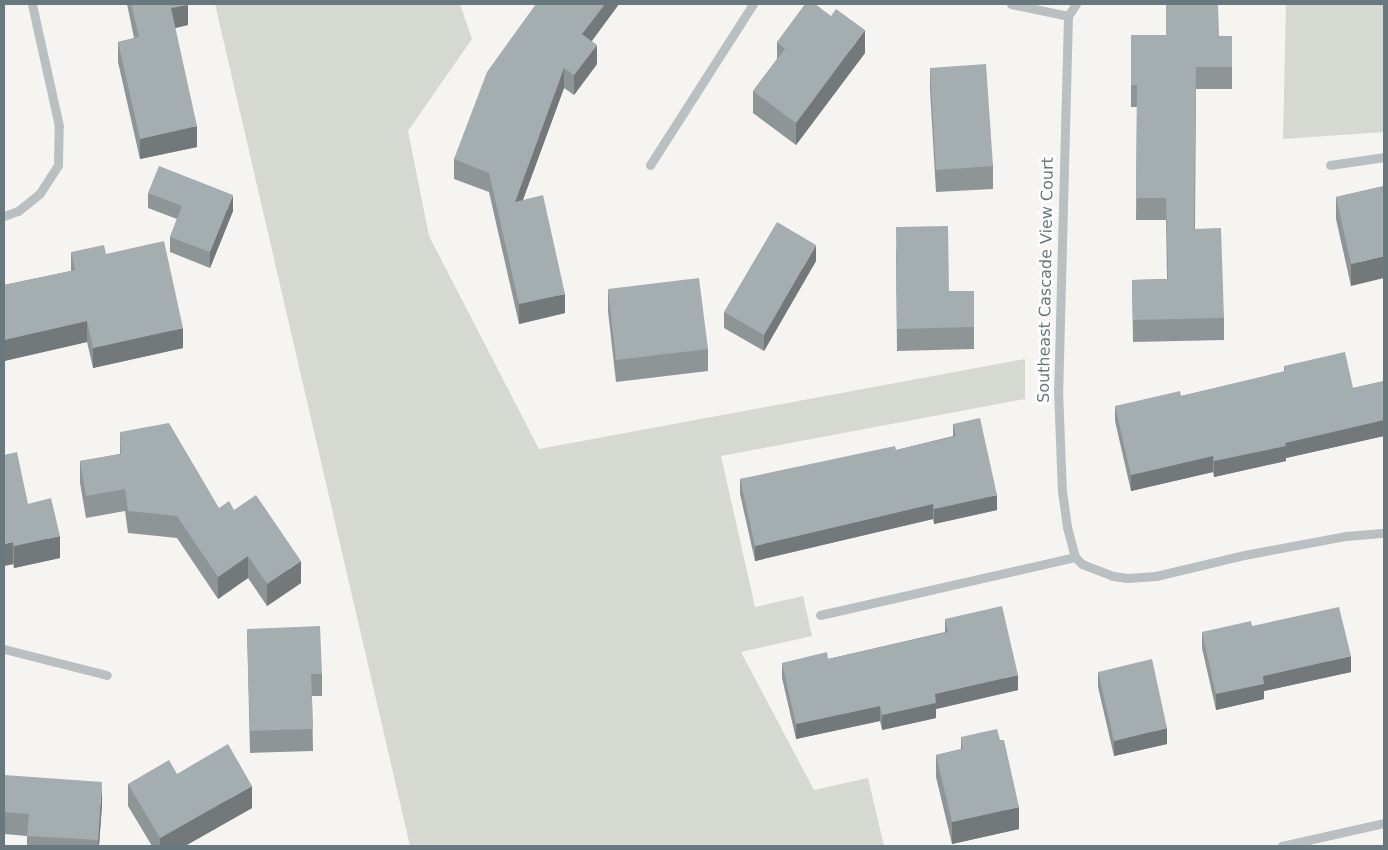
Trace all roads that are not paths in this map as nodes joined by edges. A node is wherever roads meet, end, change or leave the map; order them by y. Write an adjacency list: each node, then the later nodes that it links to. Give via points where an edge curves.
1 (32, 4): 9 (street, via 59,126 58,165 40,193 18,211)
2 (753, 4): 7 (street)
3 (1011, 4): 5 (street)
4 (1076, 4): 5 (street)
5 (1068, 16): 11 (street, Southeast Cascade View Court, via 1058,389 1062,491)
6 (1384, 157): 8 (street)
7 (650, 165)
8 (1330, 165)
9 (4, 216)
10 (1384, 533): 11 (street, via 1336,538 1244,555 1146,577 1113,576 1082,564)
11 (1075, 557): 12 (street)
12 (820, 615)
13 (4, 648): 14 (street)
14 (108, 675)
15 (1384, 823): 16 (street)
16 (1282, 846)

